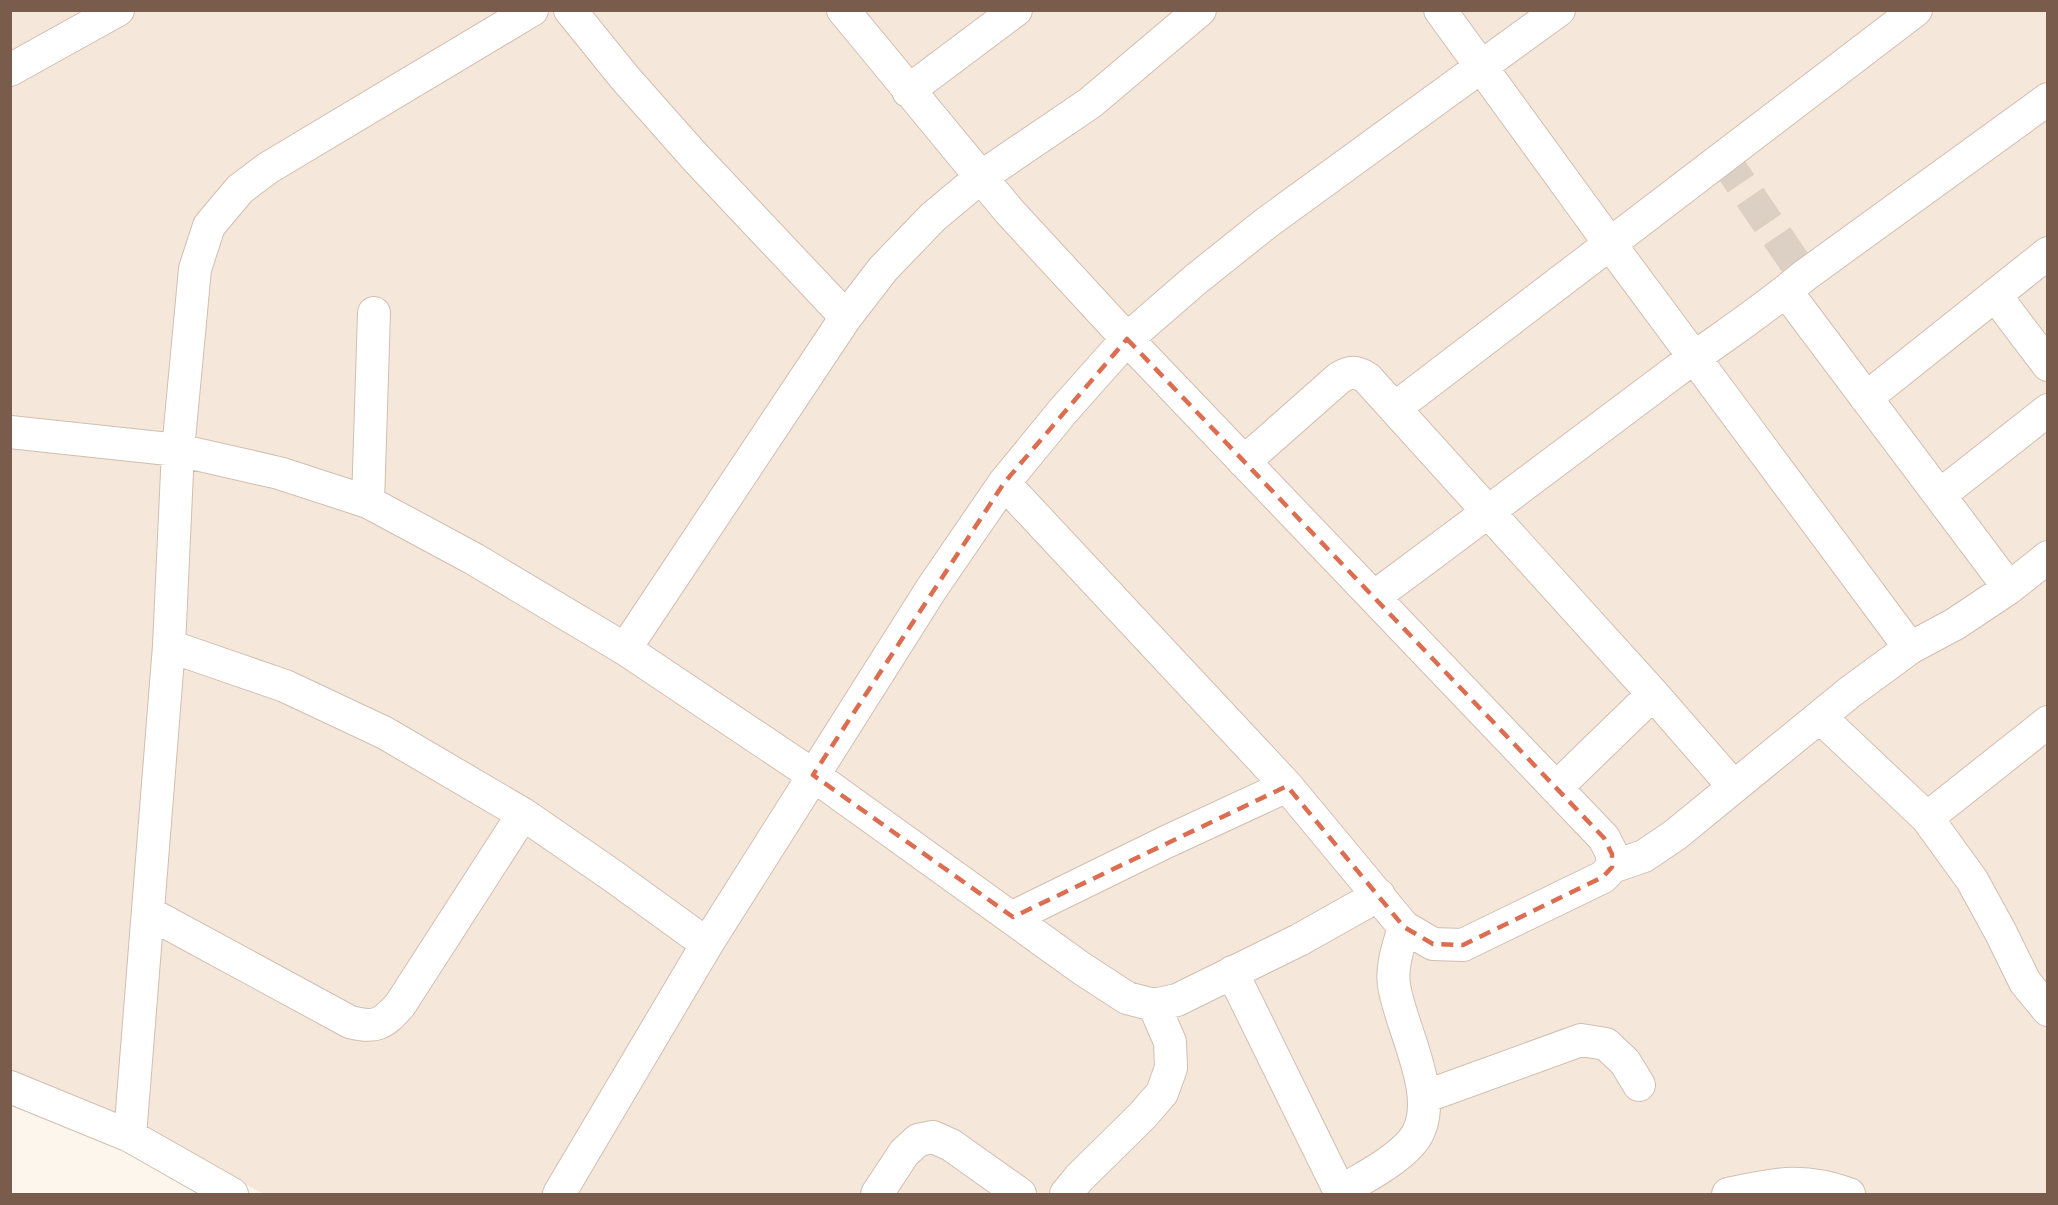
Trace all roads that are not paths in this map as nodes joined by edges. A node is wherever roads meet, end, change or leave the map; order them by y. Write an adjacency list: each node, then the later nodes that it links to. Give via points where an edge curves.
1 (117, 10): 11 (street)
2 (532, 10): 28 (street, via 268,168 240,189 209,226 195,269)
3 (570, 10): 20 (street, via 695,157)
4 (843, 10): 12 (street)
5 (1016, 10): 12 (street)
6 (1200, 10): 14 (street, via 1090,102)
7 (1440, 10): 10 (street)
8 (1559, 10): 10 (street)
9 (1916, 10): 15 (street)
10 (1482, 67): 15 (street); 21 (street, via 1265,224)
11 (10, 69)
12 (908, 91): 14 (street)
13 (2046, 104): 17 (street, via 1925,186)
14 (981, 177): 20 (street, via 933,217 883,269); 21 (street)
15 (1610, 244): 22 (street); 25 (street)
16 (2048, 253): 18 (street)
17 (1786, 291): 22 (street); 24 (street)
18 (1995, 295): 23 (street); 24 (street)
19 (374, 313): 32 (street)
20 (846, 317): 39 (street)
21 (1127, 339): 29 (street); 30 (street)
22 (1694, 357): 33 (street); 38 (street)
23 (2048, 366)
24 (1866, 398): 31 (street)
25 (1395, 408): 29 (street, via 1367,378 1358,372 1348,373); 33 (street)
26 (2048, 410): 31 (street)
27 (10, 432): 28 (street)
28 (178, 450): 32 (street, via 279,473); 37 (street)
29 (1244, 462): 36 (street)
30 (1004, 483): 43 (street); 44 (street)
31 (1940, 495): 35 (street)
32 (368, 502): 39 (street, via 474,559)
33 (1488, 513): 36 (street); 40 (street)
34 (2048, 557): 35 (street)
35 (2009, 588): 38 (street)
36 (1374, 597): 46 (street)
37 (169, 646): 47 (street, via 285,686 375,728); 51 (street)
38 (1910, 648): 41 (street)
39 (625, 649): 43 (street)
40 (1653, 694): 45 (street); 46 (street)
41 (1820, 717): 45 (street); 48 (street)
42 (2048, 722): 48 (street)
43 (813, 776): 52 (street); 54 (street)
44 (1287, 786): 50 (street); 52 (street)
45 (1734, 787): 49 (street, via 1644,856)
46 (1556, 788): 49 (street, via 1604,838)
47 (522, 814): 51 (street, via 400,1005 386,1020 368,1027 350,1022); 54 (street)
48 (1928, 818): 57 (street, via 1972,880 2025,982)
49 (1612, 867): 53 (street, via 1603,877 1463,945 1433,944)
50 (1379, 895): 53 (street); 55 (street)
51 (149, 913): 61 (street)
52 (1012, 917): 56 (street, via 1127,998)
53 (1404, 927): 60 (street, via 1393,984)
54 (707, 944): 64 (street)
55 (1232, 972): 56 (street, via 1177,1000); 62 (street)
56 (1154, 1005): 67 (street, via 1170,1042 1171,1068 1162,1093)
57 (2048, 1010)
58 (1639, 1085): 60 (street, via 1625,1062 1606,1044 1581,1040)
59 (10, 1087): 61 (street)
60 (1424, 1097): 62 (street, via 1423,1123 1413,1142 1395,1159)
61 (130, 1136): 63 (street)
62 (1340, 1193)
63 (232, 1194)
64 (559, 1194)
65 (877, 1194): 66 (street, via 904,1153 918,1140 933,1137 951,1145)
66 (1020, 1194)
67 (1065, 1194)
68 (1728, 1194): 69 (street, via 1796,1182)
69 (1849, 1194)

